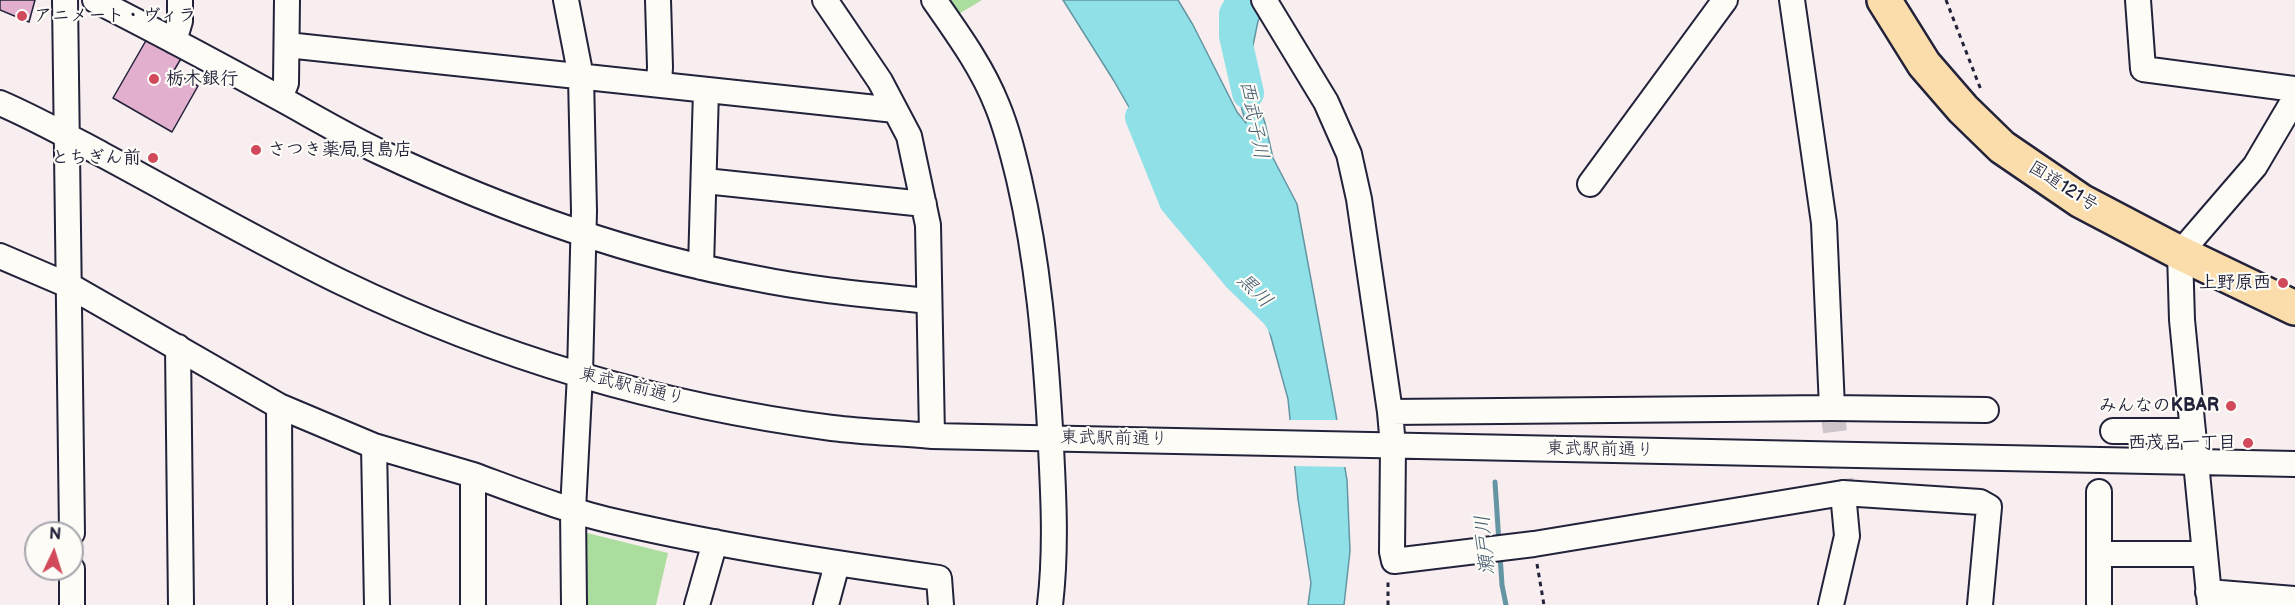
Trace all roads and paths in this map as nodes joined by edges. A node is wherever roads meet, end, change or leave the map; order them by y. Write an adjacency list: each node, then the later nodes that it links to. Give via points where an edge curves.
1 (65, 0): 26 (street)
2 (95, 0): 15 (street)
3 (180, 0): 15 (street, via 180,21)
4 (287, 0): 16 (street)
5 (566, 0): 17 (street)
6 (658, 0): 18 (street)
7 (825, 0): 25 (street)
8 (934, 0): 46 (street, via 990,87 1006,129 1025,205 1039,287)
9 (1264, 0): 42 (street, via 1326,102 1349,154)
10 (1725, 0): 28 (street)
11 (1792, 0): 40 (street, via 1824,223)
12 (1884, 0): 31 (highway, 国道121号, via 1924,64 2002,147 2081,201)
13 (1946, 0): 21 (path)
14 (2138, 0): 19 (street, via 2143,69)
15 (174, 41): 22 (street)
16 (287, 45): 17 (street); 22 (street, via 286,83)
17 (581, 77): 18 (street); 30 (street)
18 (659, 84): 20 (street)
19 (2295, 89)
20 (706, 90): 25 (street); 27 (street)
21 (1982, 94)
22 (280, 98): 30 (street, via 378,152)
23 (2295, 98): 31 (street, via 2255,166)
24 (0, 103): 26 (street, 東武駅前通り)
25 (895, 110): 29 (street, via 909,136)
26 (68, 136): 34 (street); 38 (street, 東武駅前通り, via 343,283 486,344)
27 (705, 181): 29 (street); 33 (street)
28 (1590, 184)
29 (924, 204): 35 (street)
30 (584, 235): 33 (street); 38 (street)
31 (2180, 253): 36 (highway, 国道121号); 44 (street)
32 (0, 256): 34 (street)
33 (701, 267): 35 (street, via 805,287)
34 (70, 286): 37 (street); 55 (street)
35 (929, 301): 45 (street)
36 (2295, 308)
37 (178, 347): 39 (street); 65 (street)
38 (580, 374): 45 (street, 東武駅前通り, via 672,398 832,428); 54 (street)
39 (279, 406): 48 (street); 66 (street)
40 (1832, 408): 41 (street); 42 (street)
41 (1986, 410)
42 (1390, 412): 47 (street)
43 (2112, 431): 44 (street)
44 (2193, 431): 49 (street)
45 (932, 436): 46 (street, 東武駅前通り)
46 (1057, 438): 47 (street, 東武駅前通り); 73 (street)
47 (1386, 445): 49 (street, 東武駅前通り); 57 (street, via 1394,561)
48 (374, 446): 51 (street); 67 (street)
49 (2195, 460): 50 (street, 東武駅前通り); 59 (street)
50 (2295, 464)
51 (473, 476): 54 (street); 68 (street)
52 (2099, 492): 58 (street)
53 (1843, 494): 57 (street); 75 (street, via 1847,536); 76 (street, via 1980,502 1989,507)
54 (573, 510): 56 (street); 69 (street)
55 (72, 521)
56 (715, 542): 60 (street); 70 (street)
57 (1534, 544): 74 (path)
58 (2099, 554): 59 (street); 77 (street)
59 (2205, 554): 62 (street)
60 (837, 564): 71 (street); 72 (street, via 939,578)
61 (72, 581): 64 (street)
62 (2209, 599): 63 (street)
63 (2295, 599)
64 (72, 605)
65 (181, 605)
66 (280, 605)
67 (377, 605)
68 (473, 605)
69 (574, 605)
70 (697, 605)
71 (826, 605)
72 (941, 605)
73 (1050, 605)
74 (1544, 605)
75 (1831, 605)
76 (1980, 605)
77 (2099, 605)

